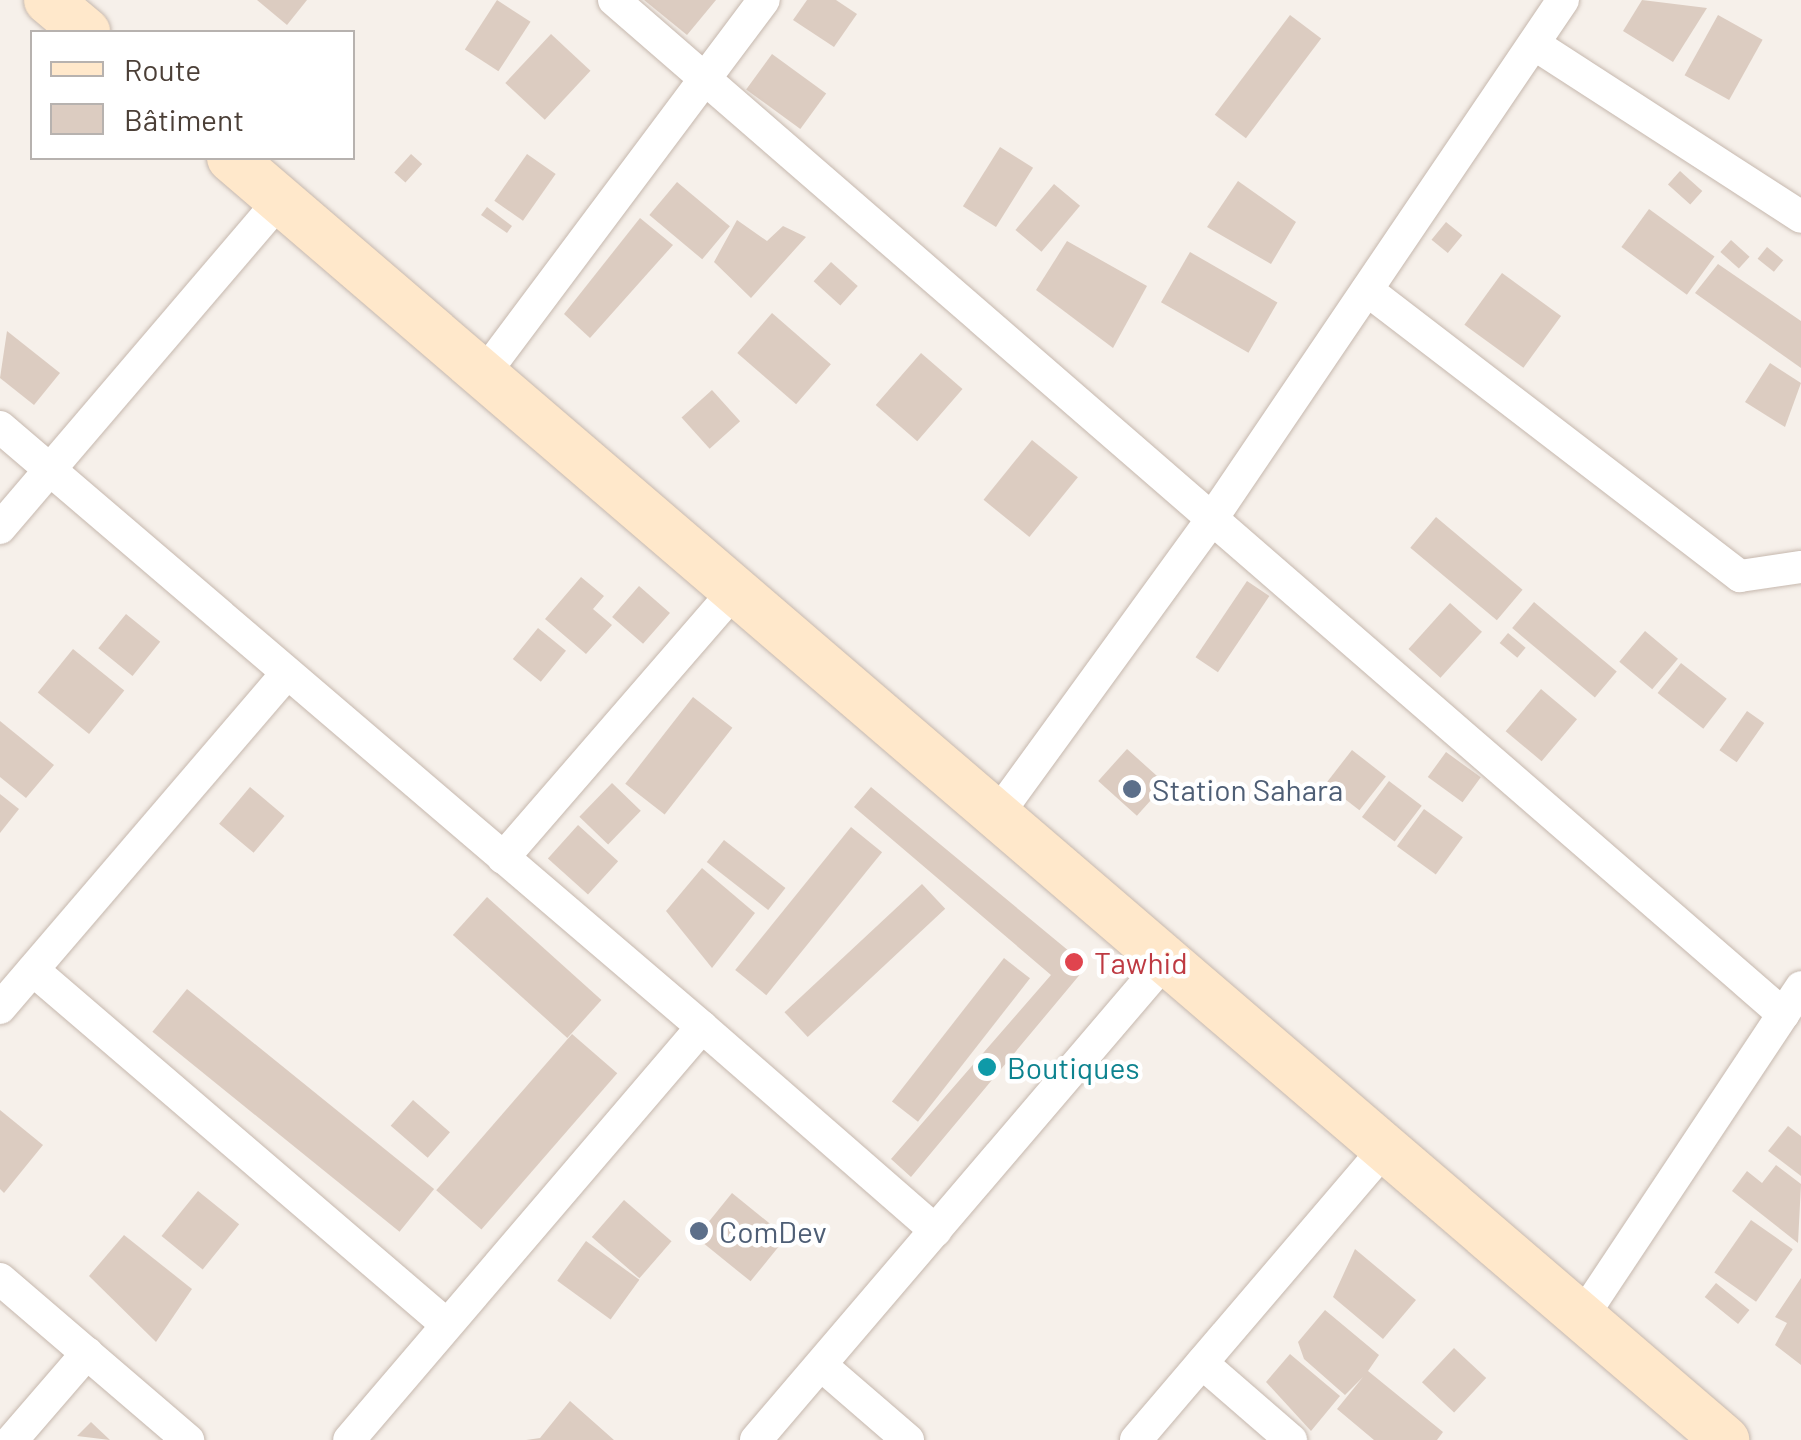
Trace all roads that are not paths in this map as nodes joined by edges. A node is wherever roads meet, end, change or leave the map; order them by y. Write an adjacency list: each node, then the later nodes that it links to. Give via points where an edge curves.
1 (48, 0): 5 (street)
2 (614, 0): 7 (street)
3 (764, 0): 7 (street)
4 (1564, 0): 6 (street)
5 (84, 30)
6 (1534, 44): 10 (street); 11 (street)
7 (710, 80): 12 (street); 15 (street)
8 (233, 160): 9 (street)
9 (280, 200): 12 (street); 14 (street)
10 (1801, 218)
11 (1367, 290): 15 (street); 17 (street, via 1740,576)
12 (484, 374): 18 (street)
13 (0, 427): 14 (street)
14 (50, 470): 16 (street); 19 (street)
15 (1211, 520): 20 (street); 24 (street)
16 (0, 528)
17 (1801, 567)
18 (735, 590): 20 (street); 21 (street)
19 (287, 672): 21 (street); 23 (street)
20 (997, 815): 22 (street)
21 (503, 858): 26 (street)
22 (1166, 960): 27 (street); 28 (street)
23 (33, 970): 25 (street); 31 (street)
24 (1792, 1001): 30 (street)
25 (0, 1008)
26 (702, 1027): 28 (street); 31 (street)
27 (1385, 1148): 30 (street); 33 (street)
28 (936, 1230): 34 (street)
29 (0, 1279): 32 (street)
30 (1582, 1317): 42 (street)
31 (447, 1325): 37 (street)
32 (86, 1353): 35 (street); 36 (street)
33 (1202, 1362): 40 (street); 41 (street)
34 (821, 1365): 38 (street); 39 (street)
35 (12, 1440)
36 (188, 1440)
37 (348, 1440)
38 (756, 1440)
39 (908, 1440)
40 (1136, 1440)
41 (1291, 1440)
42 (1725, 1440)

